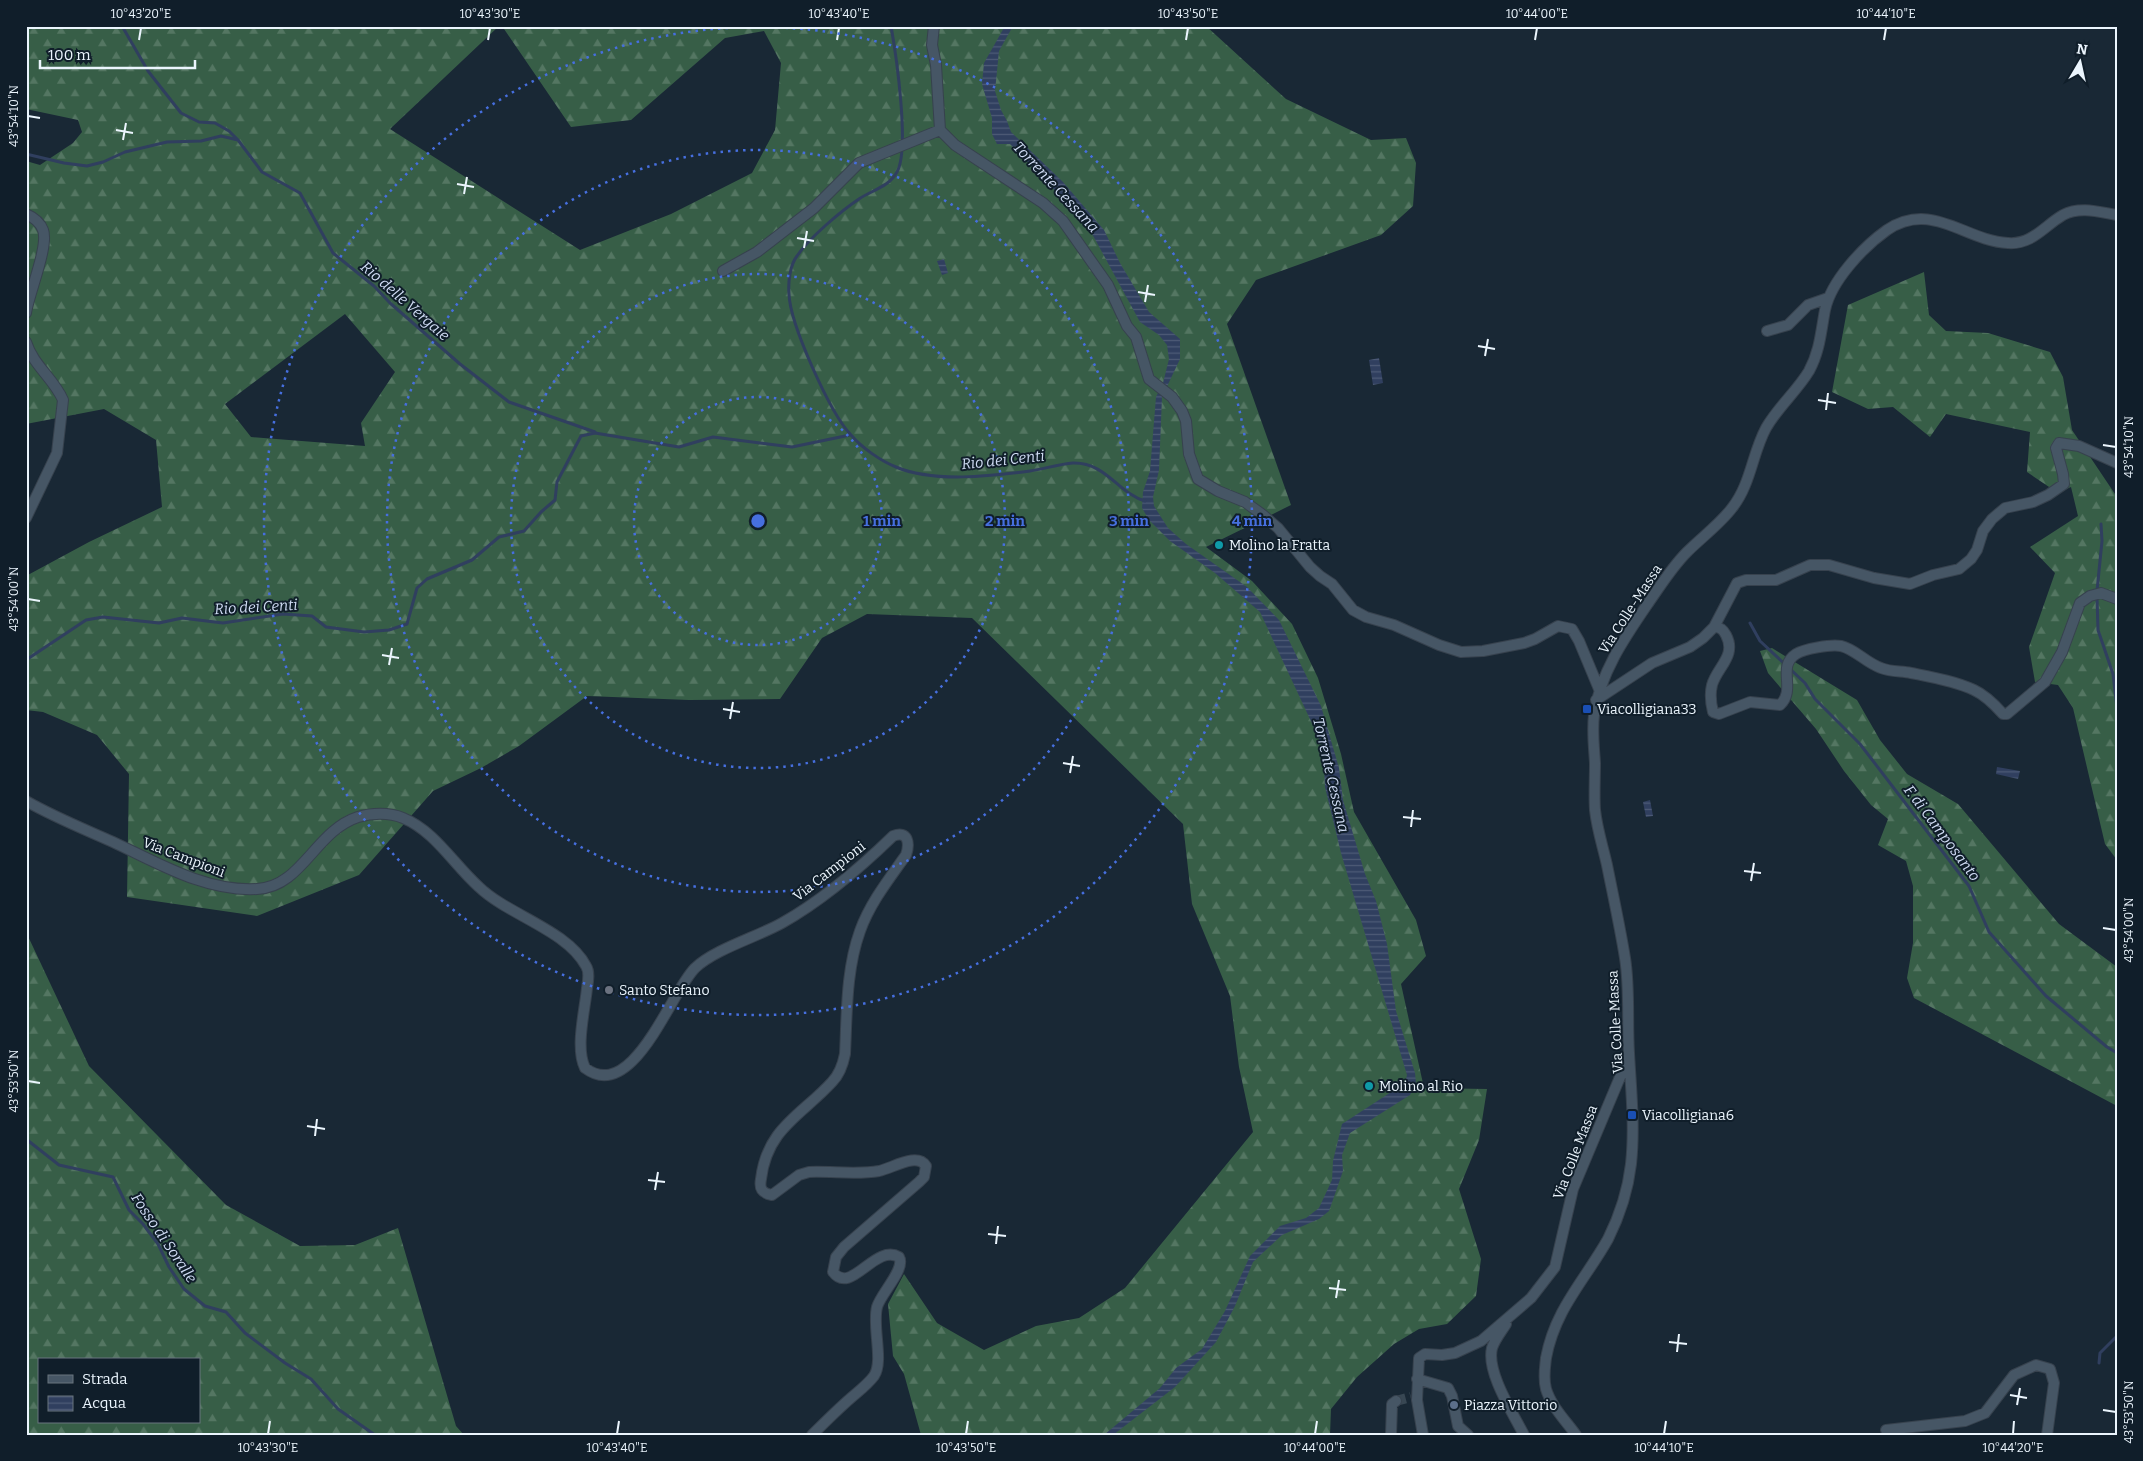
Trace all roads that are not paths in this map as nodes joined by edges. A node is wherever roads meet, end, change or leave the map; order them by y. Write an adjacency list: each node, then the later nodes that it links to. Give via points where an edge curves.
1 (934, 26): 2 (street, via 932,45)
2 (940, 130): 5 (street, via 859,163 814,208 757,252); 14 (street, via 955,145 1043,203 1063,221 1108,285 1127,326 1136,337 1149,379 1172,397 1182,411 1189,454 1198,479 1245,502 1263,515 1356,612 1462,652 1524,643 1558,626 1568,627 1575,633)
3 (26, 214): 7 (street, via 41,225 44,232 42,253)
4 (2117, 215): 6 (street, Via Colle-Massa, via 2085,209 2073,212 2020,243 1992,240 1941,221 1914,220 1899,224 1875,241 1847,269)
5 (723, 271)
6 (1828, 298): 8 (street, via 1808,304 1788,325); 14 (street, Via Colle-Massa, via 1814,361 1766,428 1744,490 1730,511 1674,567 1623,641)
7 (26, 313)
8 (1767, 331)
9 (26, 342): 11 (street, via 63,400 57,452)
10 (2117, 463): 13 (street, via 2079,446 2059,443 2056,448 2064,484 2033,502 2005,508 1983,531 1977,550 1960,569 1910,584 1829,565 1810,565 1776,580 1746,580 1737,583)
11 (26, 518)
12 (2117, 599): 13 (street, via 2100,593 2080,603 2062,652 2045,682 2007,714 1972,689 1879,668 1849,649 1834,645 1797,653 1790,659 1786,670 1788,692 1780,705 1750,702 1719,714 1713,712 1712,685 1726,663 1729,645 1725,633)
13 (1714, 627): 15 (street, via 1690,647 1652,663)
14 (1599, 689): 15 (street, Via Colle-Massa)
15 (1596, 700): 17 (street, Via Colle-Massa, via 1593,721 1595,810 1625,959)
16 (26, 801): 23 (street, Via Campioni, via 199,880 224,887 257,889 273,887 288,878 319,843 356,818 388,814 402,818 437,843 479,888 549,931 582,960 588,968 588,981 580,1053 585,1068 600,1076 625,1069 650,1038 688,978 703,962 799,913 893,836 906,837 909,847 906,855 873,904 860,931 849,983 843,1064 832,1082 780,1130 761,1175 760,1188 772,1194 799,1175 809,1172 878,1171 915,1159 926,1166 924,1177 850,1240 836,1257 833,1272 844,1279 851,1278 875,1259 889,1254 899,1256 901,1260 900,1269 882,1294 878,1307 878,1361 874,1376)
17 (1629, 1055): 18 (street, Via Colle Massa, via 1573,1189 1555,1267 1531,1298); 28 (street, Via Colle-Massa, via 1631,1163 1623,1206 1608,1238 1566,1302 1545,1363 1544,1381 1550,1400)
18 (1511, 1316): 19 (street, Via Colle Massa, via 1472,1347 1449,1355 1422,1355 1418,1361); 27 (street, via 1495,1340 1492,1362 1499,1385)
19 (1417, 1379): 21 (street, via 1448,1388); 25 (street, via 1414,1397)
20 (1396, 1402): 24 (street, via 1392,1404)
21 (1457, 1430): 26 (street)
22 (1886, 1430): 29 (street, via 1965,1420 1985,1413 2014,1375 2036,1365 2050,1369 2054,1383)
23 (812, 1435)
24 (1391, 1435)
25 (1423, 1435)
26 (1468, 1435)
27 (1524, 1435)
28 (1576, 1435)
29 (2047, 1435)

